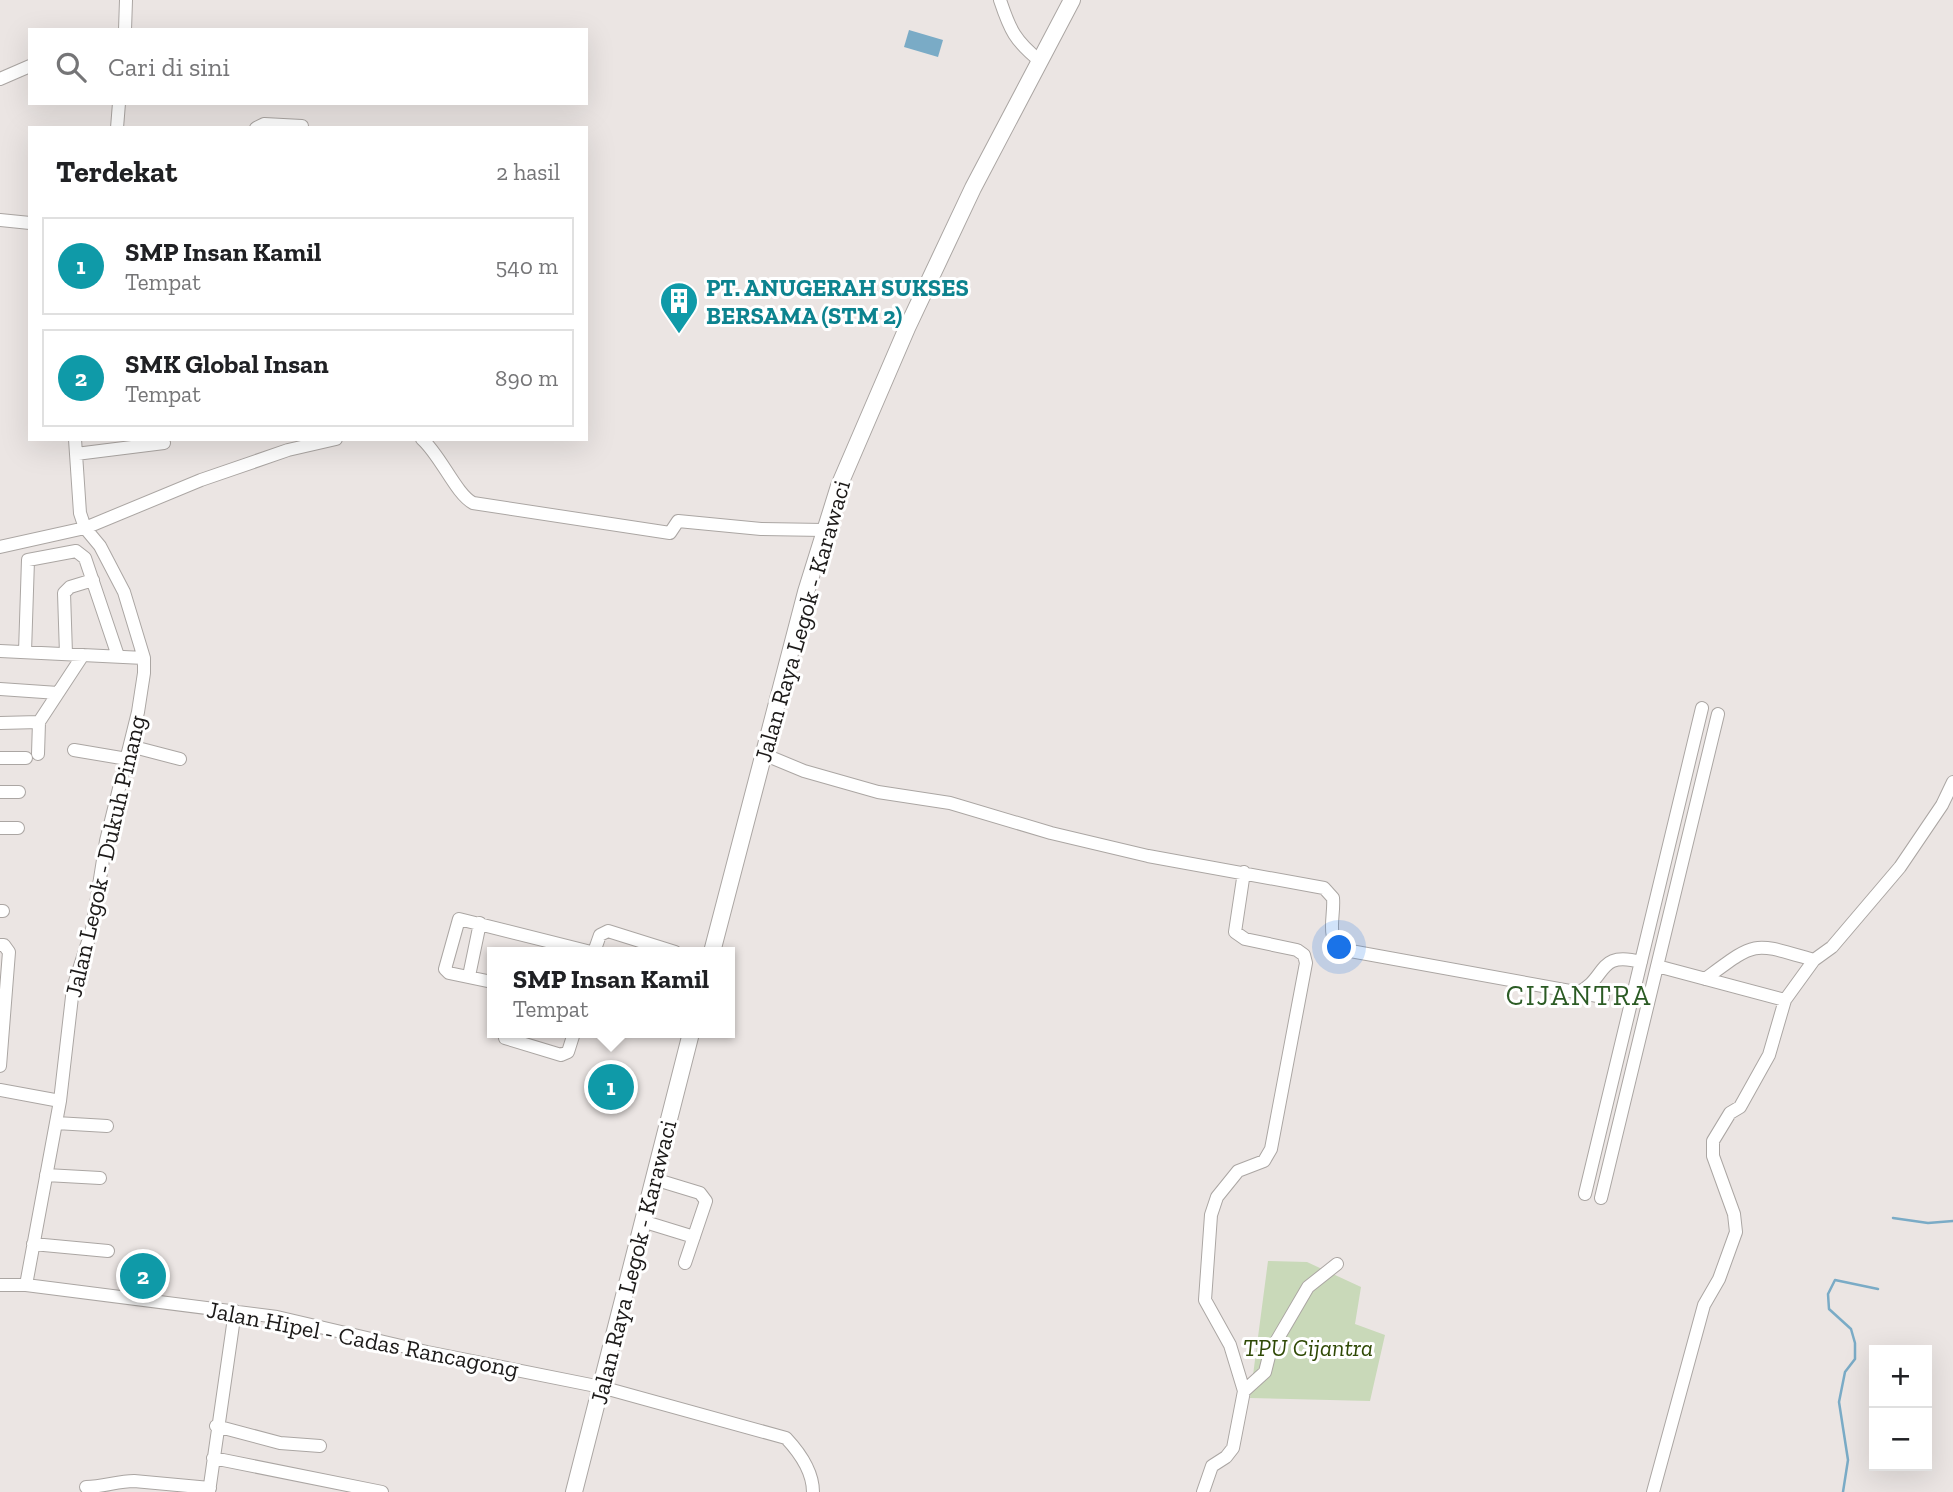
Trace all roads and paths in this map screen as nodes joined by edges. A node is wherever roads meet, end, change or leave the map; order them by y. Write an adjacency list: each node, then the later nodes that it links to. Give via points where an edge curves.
1 (126, 0): 4 (street)
2 (1000, 0): 5 (street, via 1011,32)
3 (1072, 0): 5 (main road, Jalan Raya Legok - Karawaci)
4 (125, 28)
5 (1040, 61): 20 (main road, Jalan Raya Legok - Karawaci, via 907,328)
6 (28, 67): 7 (street)
7 (0, 79)
8 (119, 105): 9 (street)
9 (117, 126)
10 (260, 126): 11 (street)
11 (302, 126)
12 (0, 220): 13 (street)
13 (28, 223)
14 (75, 441): 18 (street, Jalan Legok - Dukuh Pinang)
15 (327, 441): 19 (street, via 201,480)
16 (424, 441): 20 (street, via 473,503 670,533 678,521 761,530)
17 (164, 443): 18 (street)
18 (76, 454): 19 (street, Jalan Legok - Dukuh Pinang)
19 (85, 528): 21 (street); 30 (street, Jalan Legok - Dukuh Pinang, via 118,577)
20 (824, 530): 39 (main road, Jalan Raya Legok - Karawaci)
21 (28, 540): 22 (street); 23 (street)
22 (0, 547)
23 (28, 560): 24 (street, via 79,552); 26 (street)
24 (93, 580): 27 (street, via 64,593); 29 (street)
25 (0, 650): 26 (street)
26 (25, 652): 27 (street)
27 (66, 654): 28 (street)
28 (83, 655): 29 (street); 32 (street)
29 (118, 656): 30 (street)
30 (144, 658): 38 (street, Jalan Legok - Dukuh Pinang, via 142,691)
31 (0, 689): 32 (street)
32 (58, 693): 35 (street)
33 (1702, 708): 48 (street)
34 (1718, 714): 49 (street)
35 (39, 722): 36 (street); 40 (street, via 32,756)
36 (0, 723)
37 (74, 750): 38 (street)
38 (128, 752): 41 (street); 74 (street, Jalan Legok - Dukuh Pinang, via 106,841 92,929 73,988)
39 (763, 754): 47 (street, via 878,792 950,803 1148,856); 55 (main road, Jalan Raya Legok - Karawaci)
40 (0, 758)
41 (180, 759)
42 (1953, 782): 56 (street, via 1899,867 1832,947)
43 (0, 792): 44 (street)
44 (19, 792)
45 (0, 828): 46 (street)
46 (18, 828)
47 (1244, 872): 63 (street, via 1329,891 1334,910 1331,934 1345,950); 92 (street, via 1235,932 1245,939 1297,950 1306,963 1271,1149 1264,1161 1238,1171 1217,1197 1211,1214 1205,1300 1230,1345)
48 (1657, 896): 49 (street); 57 (street)
49 (1673, 900): 58 (street)
50 (480, 923): 52 (street); 59 (street); 59 (street, via 457,920 444,966 449,973)
51 (0, 945): 62 (street, via 9,952)
52 (574, 947)
53 (595, 947): 54 (street, via 600,935 608,931)
54 (659, 947)
55 (713, 947)
56 (1814, 960): 60 (street, via 1762,945 1746,949); 65 (street)
57 (1641, 962): 63 (street, via 1621,956 1604,964 1588,988); 71 (street)
58 (1657, 966): 60 (street); 72 (street)
59 (469, 976): 61 (street)
60 (1705, 979): 65 (street)
61 (487, 981)
62 (4, 982): 66 (street)
63 (1577, 993): 64 (street)
64 (1603, 997)
65 (1785, 1000): 102 (street, via 1769,1055 1740,1107 1730,1113 1713,1141 1713,1156 1736,1232 1704,1305)
66 (3, 1018): 70 (street)
67 (505, 1038): 68 (street, via 561,1055 568,1052)
68 (572, 1038)
69 (690, 1038): 79 (main road, Jalan Raya Legok - Karawaci)
70 (1, 1060)
71 (1615, 1068): 72 (street); 80 (street)
72 (1632, 1072): 81 (street)
73 (0, 1090): 74 (street)
74 (60, 1101): 75 (street, Jalan Legok - Dukuh Pinang)
75 (56, 1123): 76 (street); 77 (street, Jalan Legok - Dukuh Pinang)
76 (107, 1126)
77 (46, 1175): 78 (street); 84 (street, Jalan Legok - Dukuh Pinang)
78 (100, 1178)
79 (654, 1179): 82 (main road, Jalan Raya Legok - Karawaci); 83 (street, via 704,1195)
80 (1585, 1194)
81 (1601, 1198)
82 (642, 1220): 83 (street); 91 (main road, Jalan Raya Legok - Karawaci)
83 (694, 1237): 86 (street)
84 (33, 1244): 85 (street); 88 (street, Jalan Legok - Dukuh Pinang)
85 (108, 1251)
86 (685, 1263)
87 (1337, 1264): 92 (street, via 1308,1287 1270,1352 1265,1372)
88 (26, 1284): 89 (street, Jalan Hipel - Cadas Rancagong); 90 (street, Jalan Hipel - Cadas Rancagong)
89 (0, 1285)
90 (235, 1311): 91 (street, Jalan Hipel - Cadas Rancagong); 93 (street)
91 (601, 1387): 99 (main road, Jalan Raya Legok - Karawaci); 100 (street, Jalan Hipel - Cadas Rancagong, via 786,1438 800,1454)
92 (1244, 1391): 101 (street, via 1233,1448 1212,1466)
93 (216, 1426): 94 (street, via 280,1443); 95 (street)
94 (320, 1446)
95 (213, 1458): 97 (street); 98 (street)
96 (86, 1487): 97 (street, via 134,1481)
97 (209, 1490)
98 (382, 1492)
99 (574, 1492)
100 (813, 1492)
101 (1203, 1492)
102 (1653, 1492)

